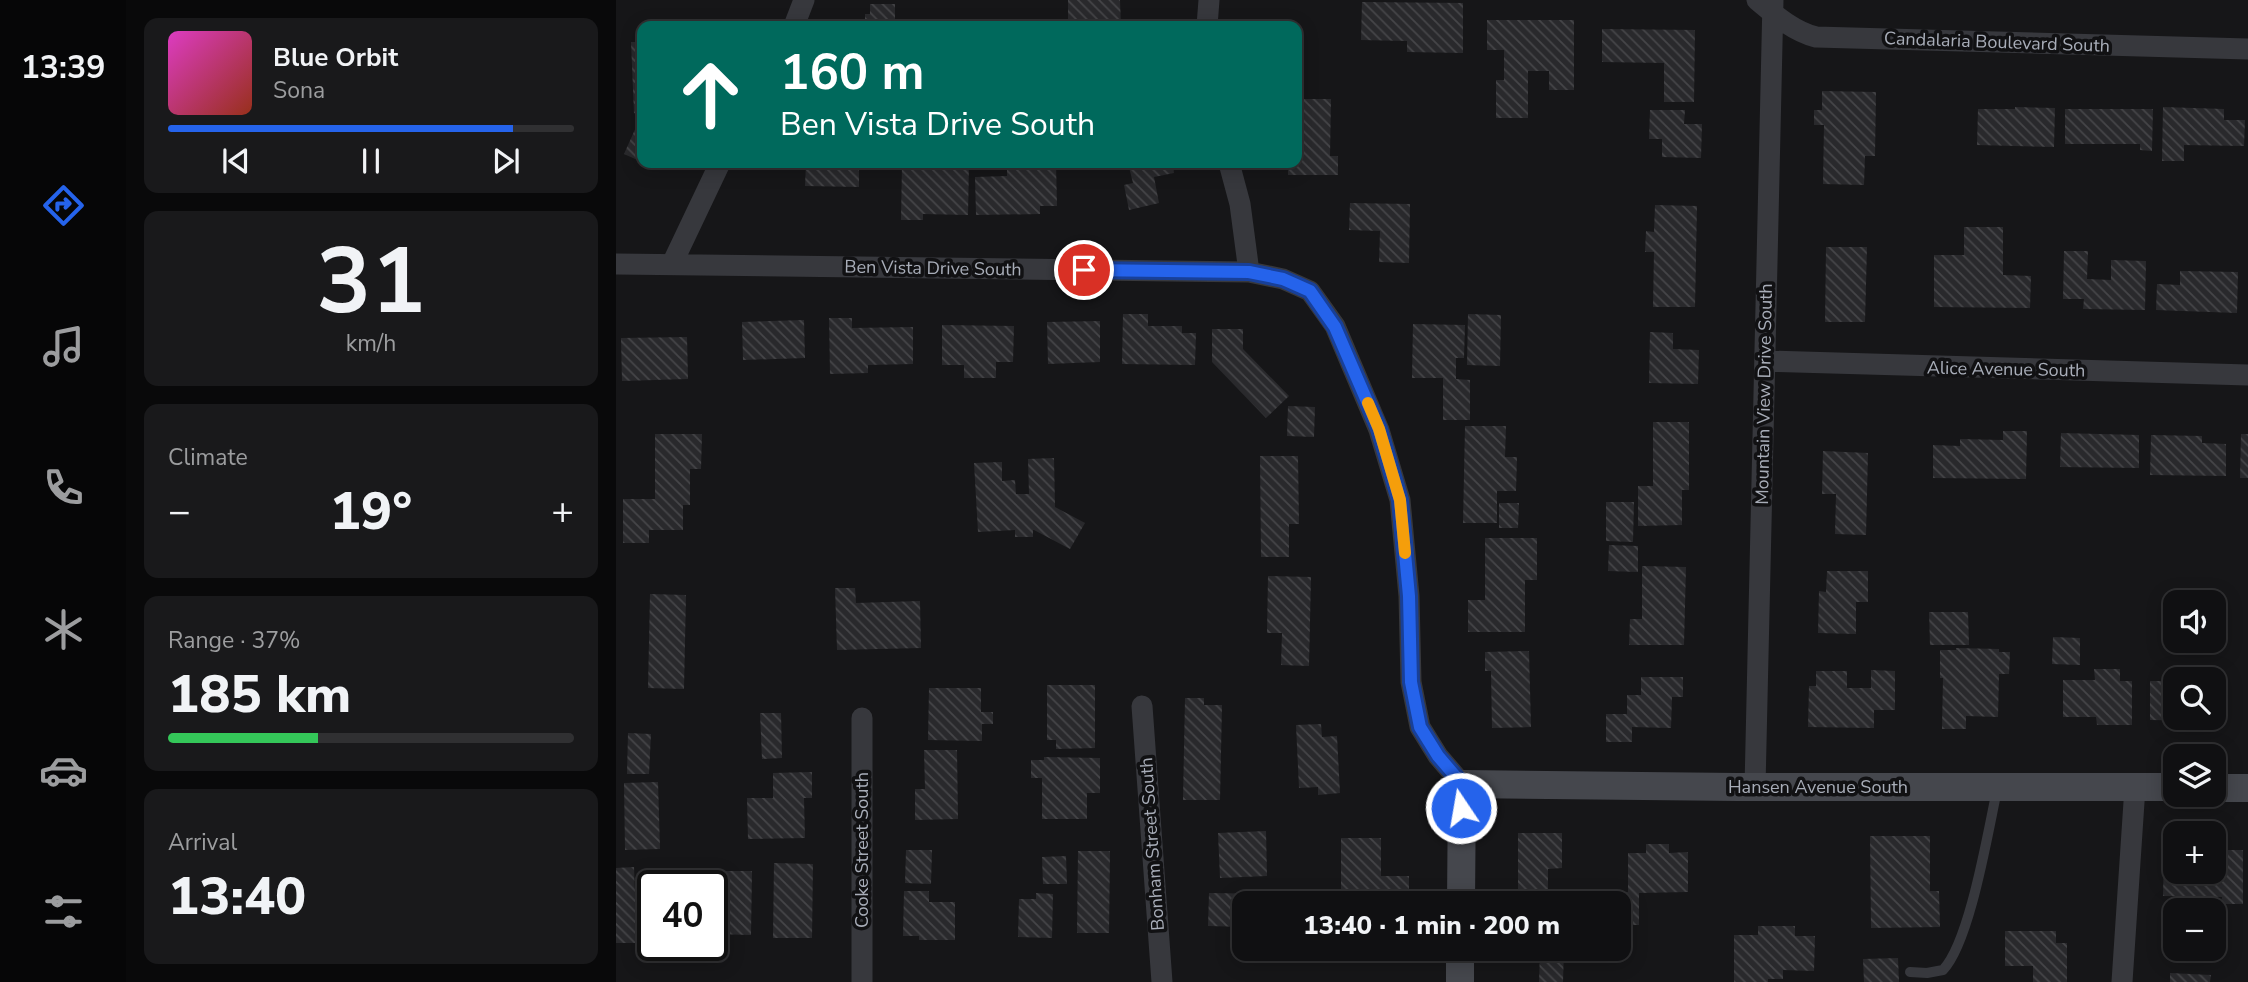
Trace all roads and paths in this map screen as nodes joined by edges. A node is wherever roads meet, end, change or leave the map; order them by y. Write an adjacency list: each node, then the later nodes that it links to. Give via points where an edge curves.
1 (804, 0): 4 (street)
2 (1209, 0): 5 (street)
3 (1768, 5): 6 (street, Candalaria Boulevard South, via 1800,31 1816,37); 12 (street, Mountain View Drive South)
4 (796, 21)
5 (1207, 21)
6 (2248, 49)
7 (718, 168): 10 (street)
8 (1230, 168): 11 (street)
9 (616, 264): 10 (street, Ben Vista Drive South)
10 (672, 264): 11 (street, Ben Vista Drive South)
11 (1249, 272): 16 (street, Ben Vista Drive South, via 1310,291 1335,327 1379,429 1400,500 1411,682 1420,727)
12 (1765, 361): 13 (street, Alice Avenue South); 17 (street, Mountain View Drive South)
13 (2248, 375)
14 (1142, 706): 27 (street, Bonham Street South)
15 (862, 718): 26 (street, Cooke Street South)
16 (1462, 784): 17 (street, Hansen Avenue South); 23 (street)
17 (1755, 787): 18 (street, Hansen Avenue South)
18 (1998, 787): 19 (street, Hansen Avenue South); 25 (lane, via 1971,907 1952,958 1944,970)
19 (2135, 787): 20 (street, Hansen Avenue South); 29 (street)
20 (2163, 788)
21 (2226, 788): 22 (street)
22 (2248, 788)
23 (1461, 891)
24 (1460, 961): 28 (street)
25 (1910, 972)
26 (862, 982)
27 (1162, 982)
28 (1460, 982)
29 (2122, 982)

